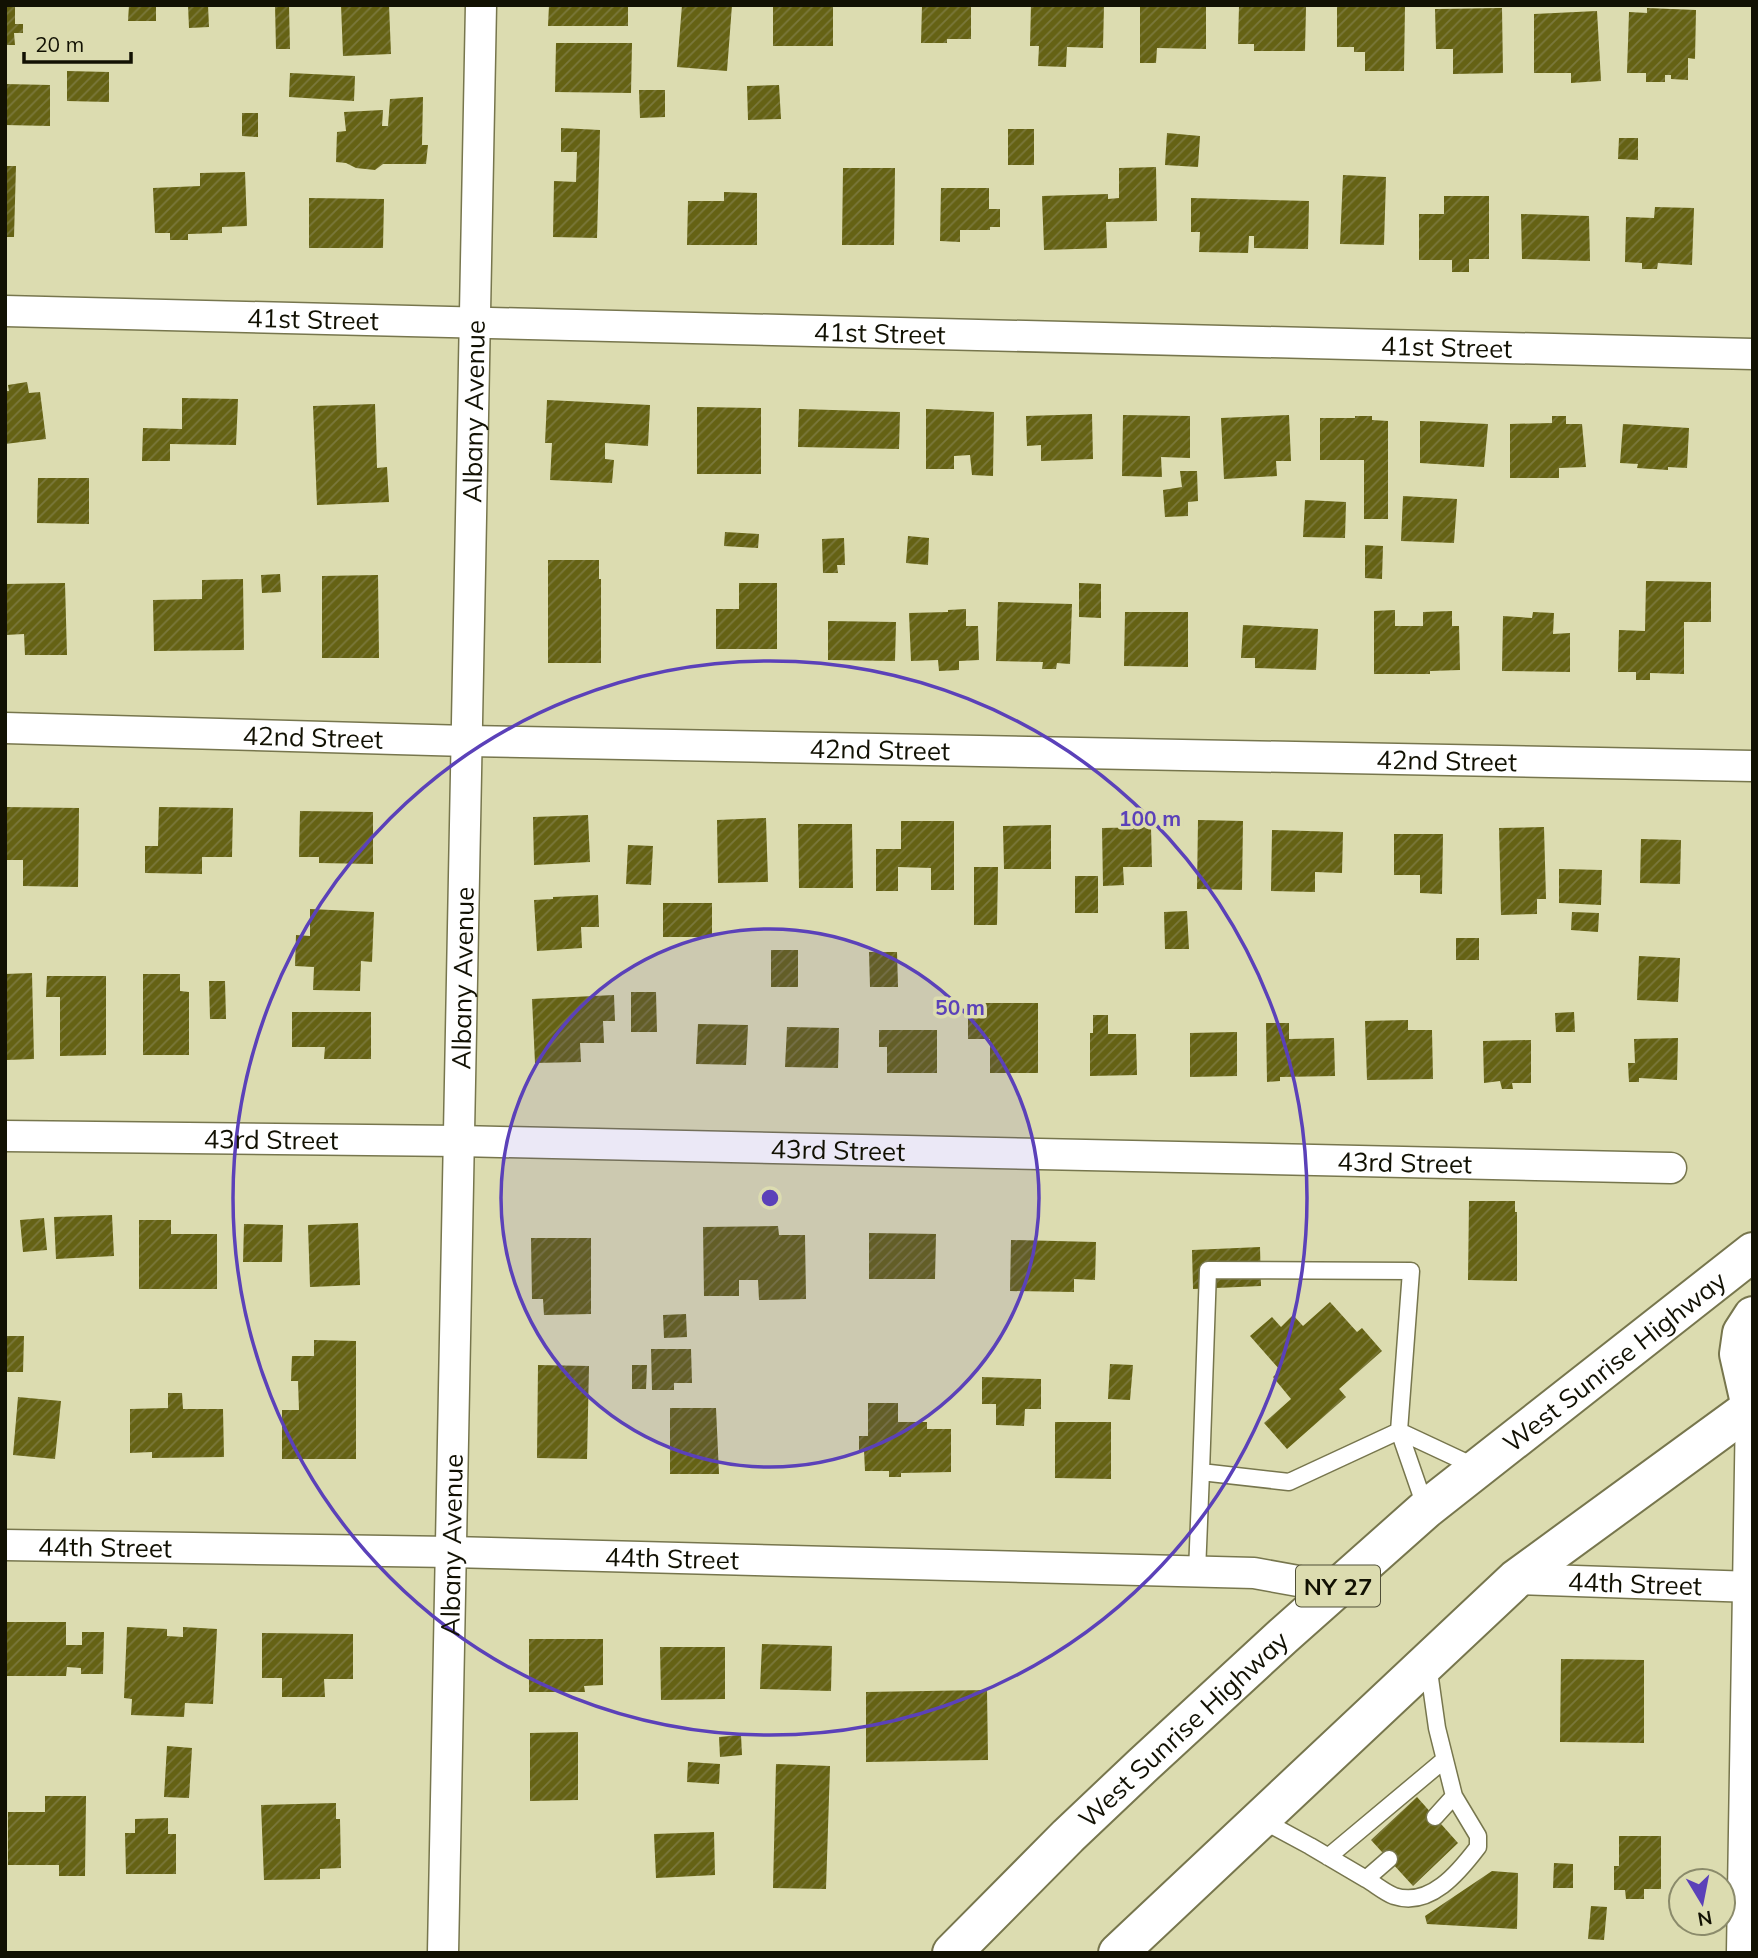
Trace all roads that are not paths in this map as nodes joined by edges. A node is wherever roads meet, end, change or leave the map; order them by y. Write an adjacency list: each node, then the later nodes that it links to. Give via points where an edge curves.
1 (481, 5): 3 (street, Albany Avenue)
2 (5, 311): 3 (street, 41st Street)
3 (475, 324): 4 (street, 41st Street); 6 (street, Albany Avenue)
4 (1753, 354)
5 (5, 728): 6 (street, 42nd Street)
6 (467, 741): 7 (street, 42nd Street); 9 (street, Albany Avenue)
7 (1753, 766)
8 (5, 1136): 9 (street, 43rd Street)
9 (459, 1141): 10 (street, 43rd Street); 19 (street, Albany Avenue)
10 (1671, 1168)
11 (1753, 1251): 15 (highway, West Sunrise Highway / NY 27)
12 (1753, 1316): 13 (highway, via 1742,1333 1739,1353)
13 (1752, 1406): 21 (highway); 22 (street)
14 (1399, 1431): 15 (lane); 16 (lane, via 1289,1482); 16 (lane, via 1411,1271 1208,1270); 17 (lane)
15 (1478, 1468): 17 (highway, West Sunrise Highway / NY 27)
16 (1201, 1472): 20 (lane)
17 (1426, 1509): 23 (highway, West Sunrise Highway / NY 27)
18 (5, 1545): 19 (street, 44th Street)
19 (451, 1552): 20 (street, 44th Street); 32 (street, Albany Avenue)
20 (1196, 1572): 23 (street, 44th Street, via 1254,1573)
21 (1516, 1579): 22 (street, 44th Street); 24 (highway)
22 (1750, 1587): 35 (street)
23 (1337, 1588): 33 (highway, West Sunrise Highway / NY 27, via 1068,1836)
24 (1428, 1662): 25 (lane); 28 (highway)
25 (1444, 1760): 26 (lane); 29 (lane)
26 (1454, 1796): 27 (lane); 31 (lane, via 1478,1836 1478,1847 1464,1865 1432,1894 1410,1899)
27 (1435, 1816)
28 (1260, 1819): 29 (lane); 34 (highway)
29 (1328, 1857): 31 (lane)
30 (1389, 1859): 31 (lane)
31 (1366, 1879)
32 (443, 1953)
33 (952, 1953)
34 (1118, 1953)
35 (1742, 1953)

